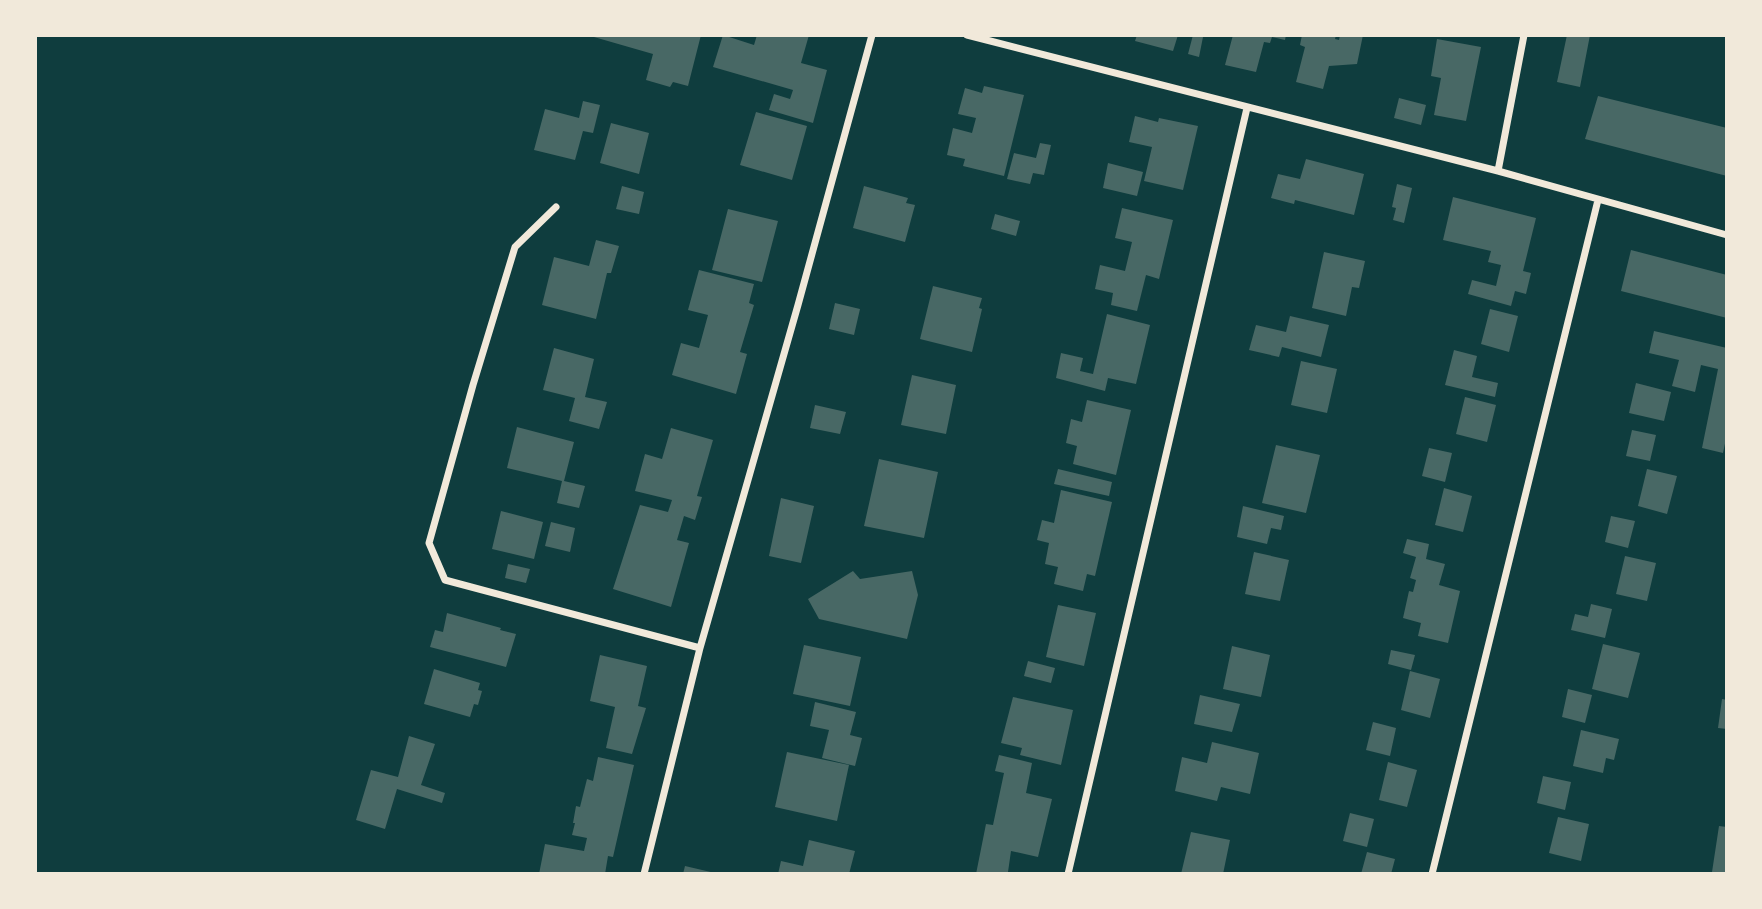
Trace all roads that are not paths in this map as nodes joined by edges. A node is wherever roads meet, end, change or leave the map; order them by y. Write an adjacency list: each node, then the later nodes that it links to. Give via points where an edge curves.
1 (872, 35): 9 (street)
2 (967, 35): 4 (street)
3 (1524, 35): 5 (street)
4 (1247, 107): 5 (street); 11 (street)
5 (1498, 170): 6 (street)
6 (1598, 200): 8 (street); 12 (street)
7 (556, 207): 9 (street, via 515,247 429,544 445,580)
8 (1727, 234)
9 (700, 648): 10 (street)
10 (644, 874)
11 (1068, 874)
12 (1432, 874)

